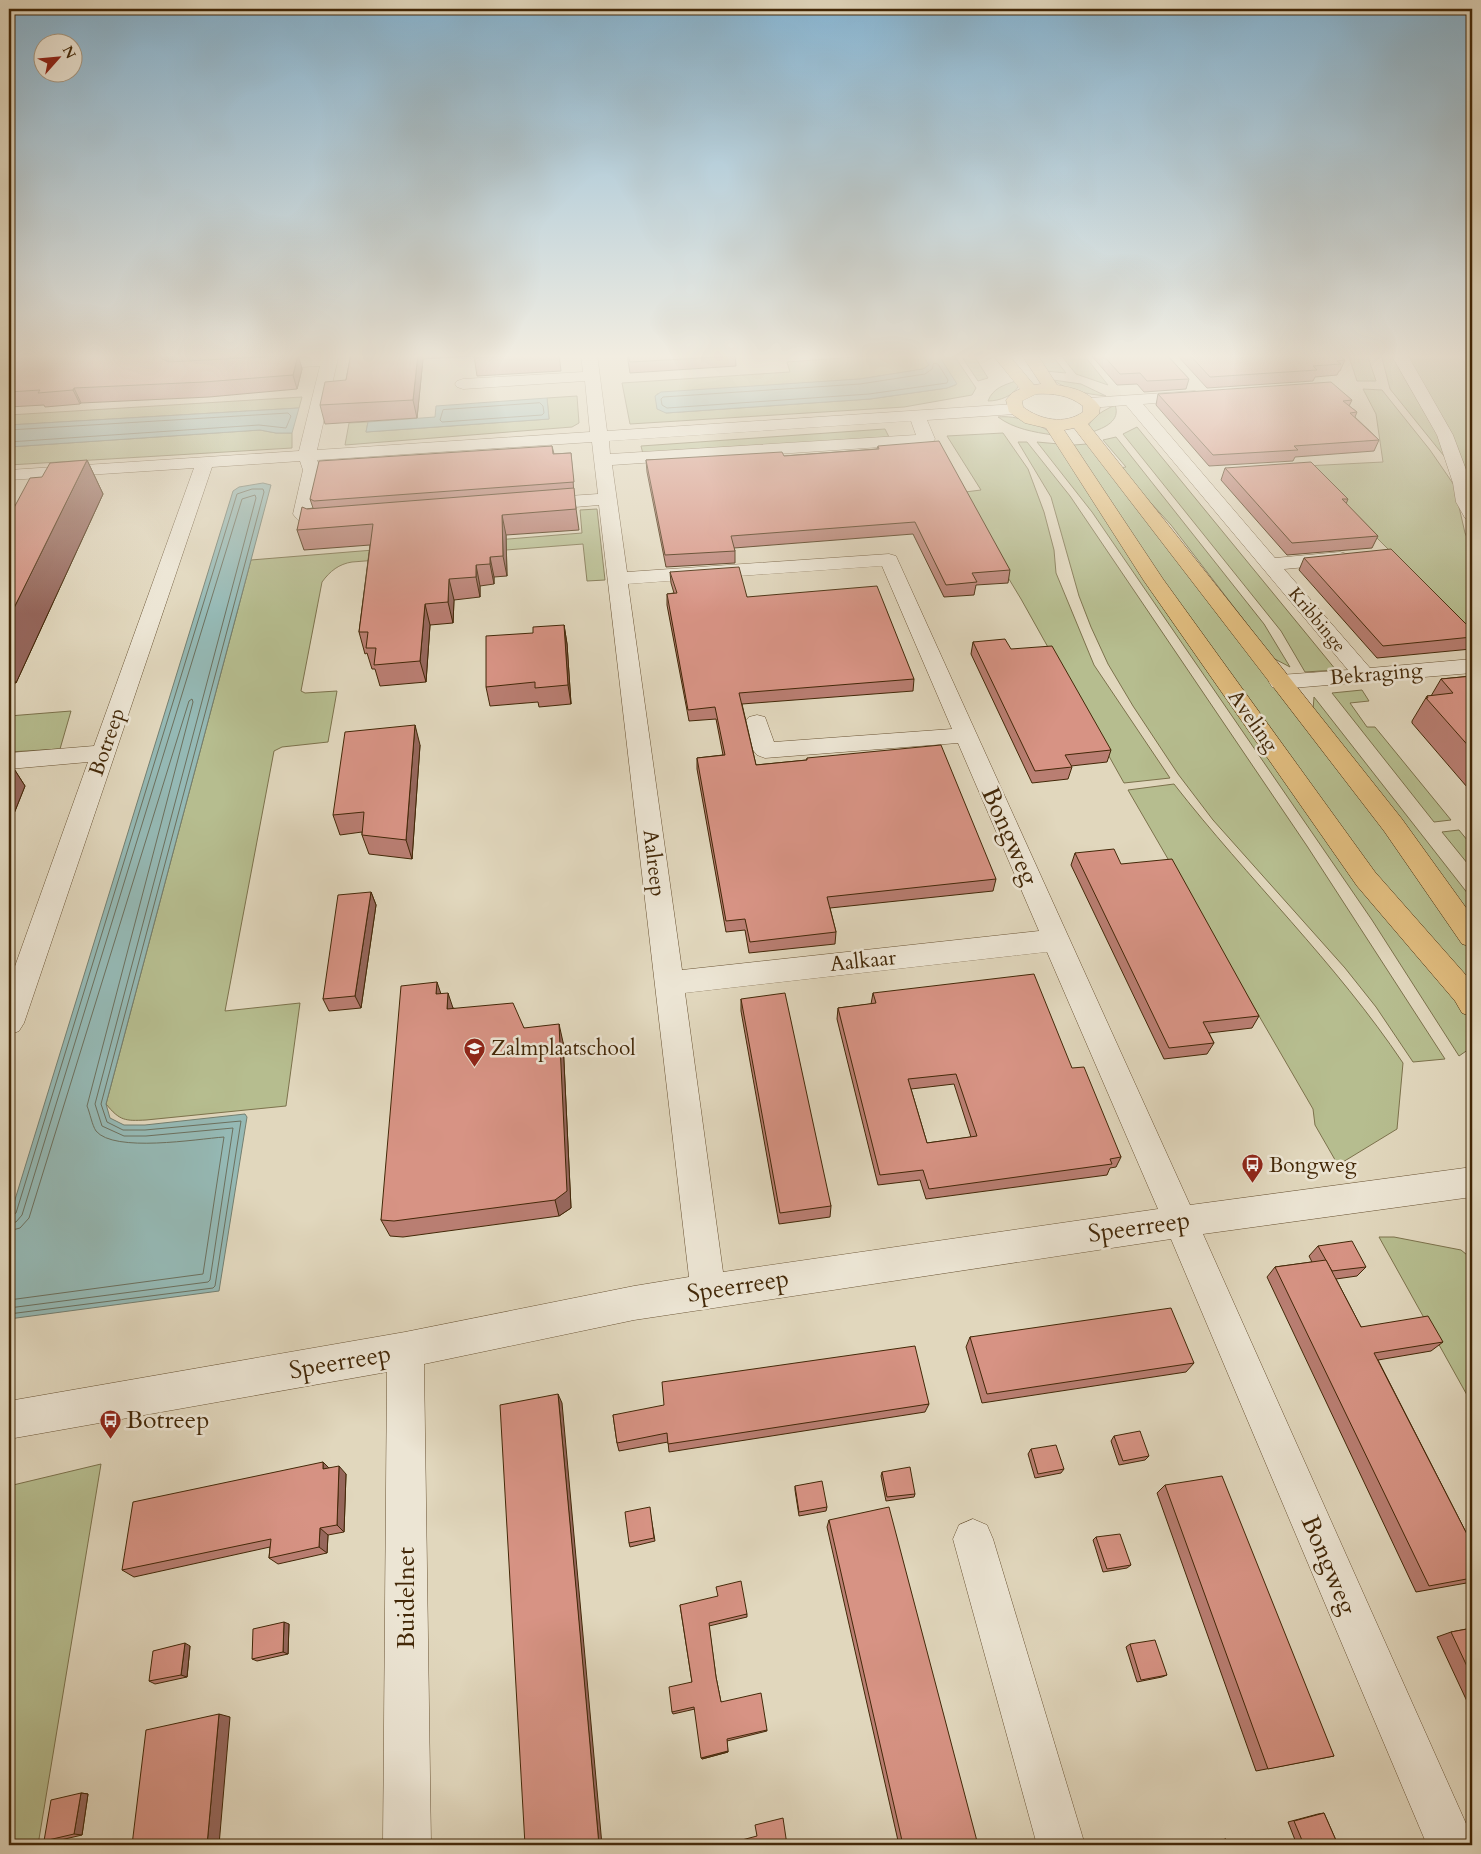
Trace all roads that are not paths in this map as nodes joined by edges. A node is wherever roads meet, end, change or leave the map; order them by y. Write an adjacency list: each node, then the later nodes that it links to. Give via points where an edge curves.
1 (311, 441): 10 (street)
2 (601, 441): 9 (street, Aalreep)
3 (673, 441): 9 (street)
4 (871, 441): 9 (street)
5 (1063, 441): 32 (main road, Aveling, via 1154,581 1366,879)
6 (1092, 441): 24 (main road, Aveling)
7 (1166, 441): 14 (street, Kribbinge)
8 (1447, 441): 17 (street, via 1465,502)
9 (602, 448): 10 (street); 15 (street, Aalreep)
10 (307, 456): 11 (street); 18 (street, via 312,470 302,514 313,521)
11 (205, 462): 13 (street); 27 (street, Botreep)
12 (1214, 474): 14 (street)
13 (9, 475)
14 (1195, 475): 20 (street, Kribbinge)
15 (608, 499): 16 (street); 21 (street, Aalreep)
16 (520, 505)
17 (1472, 514)
18 (353, 518)
19 (1358, 557): 20 (street, Kribbinge)
20 (1270, 564): 23 (street, Kribbinge)
21 (618, 579): 26 (street, Bongweg, via 889,560); 31 (street, Aalreep)
22 (1472, 666): 23 (street, Bekraging)
23 (1364, 675): 24 (street, Bekraging)
24 (1280, 682): 29 (main road, Aveling, via 1393,825)
25 (757, 722): 26 (street, via 764,750)
26 (966, 735): 30 (street, Bongweg)
27 (103, 753): 28 (street); 33 (street, Botreep)
28 (9, 761)
29 (1472, 937)
30 (1056, 940): 31 (street, Aalkaar); 35 (street, Bongweg)
31 (670, 983): 36 (street, Aalreep)
32 (1472, 1005)
33 (9, 1023)
34 (1472, 1182): 35 (street, Speerreep)
35 (1180, 1221): 36 (street, Speerreep); 42 (street, Bongweg)
36 (708, 1291): 37 (street, Speerreep)
37 (406, 1350): 38 (street, Speerreep); 40 (street, Buidelnet)
38 (9, 1420)
39 (973, 1539): 41 (street)
40 (407, 1845)
41 (1062, 1845)
42 (1451, 1845)

